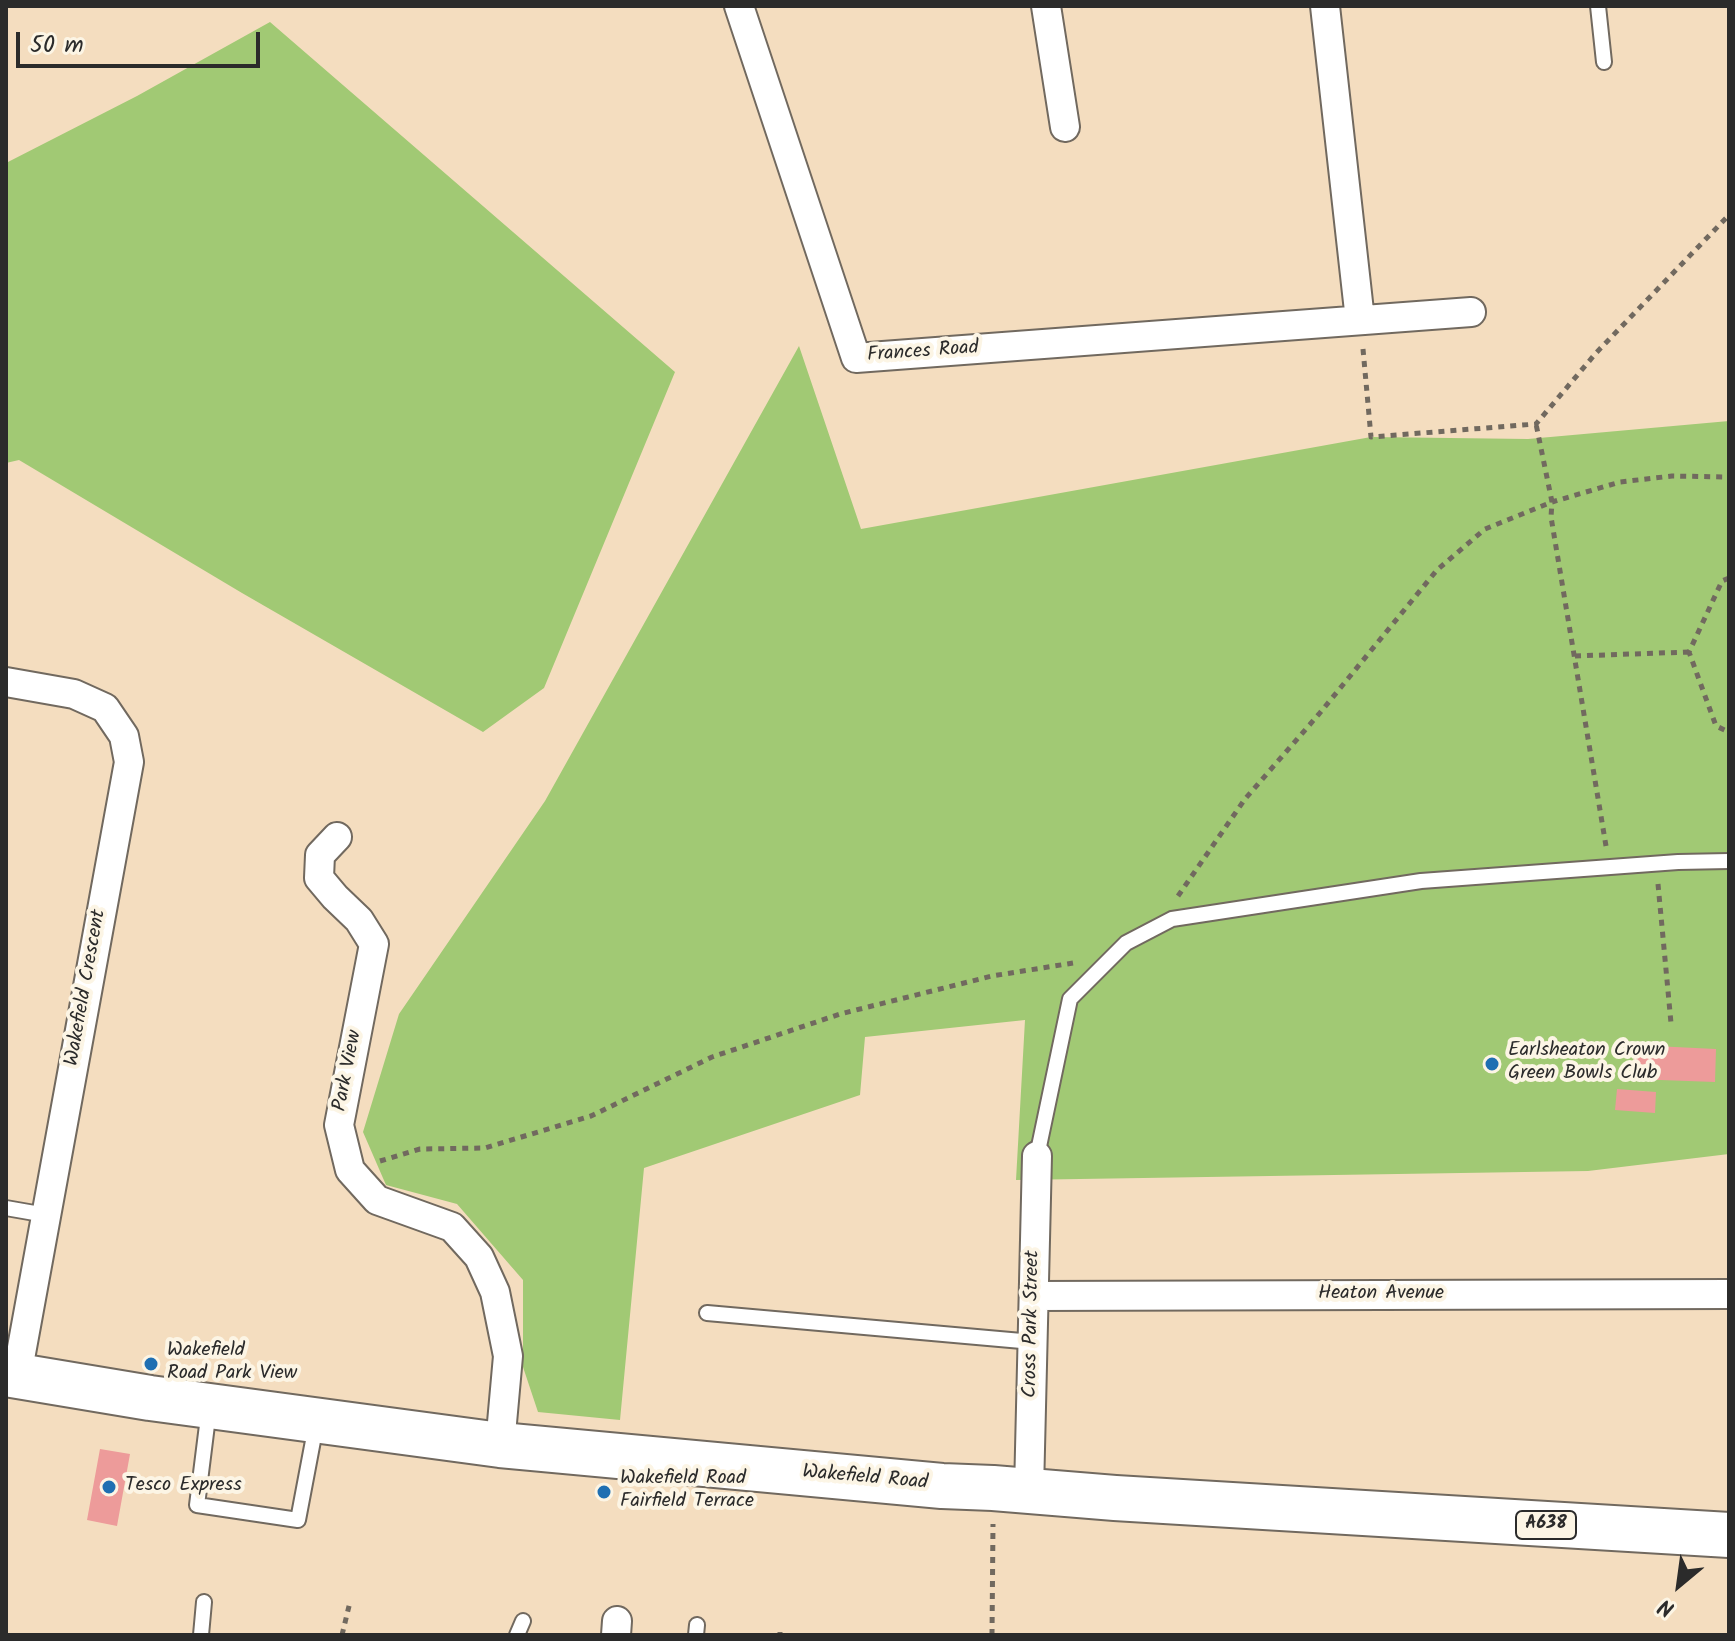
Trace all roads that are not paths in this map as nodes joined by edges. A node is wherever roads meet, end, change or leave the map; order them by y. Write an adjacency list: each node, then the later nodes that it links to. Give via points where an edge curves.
1 (739, 6): 8 (street, Frances Road, via 856,358)
2 (1046, 6): 6 (street)
3 (1325, 6): 8 (street)
4 (1598, 6): 5 (lane)
5 (1604, 62)
6 (1065, 127)
7 (1471, 312): 8 (street, Frances Road)
8 (1360, 320)
9 (6, 682): 14 (street, Wakefield Crescent, via 74,694 105,708 124,736 129,762)
10 (337, 837): 22 (street, Park View, via 320,855 319,878 374,944 339,1125 350,1170 377,1200 452,1227 479,1257 495,1292 508,1356)
11 (1729, 861): 12 (lane, via 1421,881 1172,919 1126,943 1070,999)
12 (1037, 1156): 16 (street, Cross Park Street)
13 (6, 1208): 14 (lane)
14 (46, 1215): 19 (street, Wakefield Crescent)
15 (1729, 1294): 16 (street, Heaton Avenue)
16 (1034, 1296): 18 (street, Cross Park Street)
17 (707, 1313): 18 (lane)
18 (1033, 1342): 23 (street, Cross Park Street)
19 (12, 1374): 20 (highway, Wakefield Road / A638)
20 (210, 1405): 21 (highway, Wakefield Road / A638); 21 (lane, via 197,1505 298,1520)
21 (317, 1420): 22 (highway, Wakefield Road / A638)
22 (500, 1445): 23 (highway, Wakefield Road / A638)
23 (1011, 1490): 24 (highway, Wakefield Road / A638)
24 (1729, 1535)
25 (204, 1602): 26 (lane)
26 (201, 1635)

